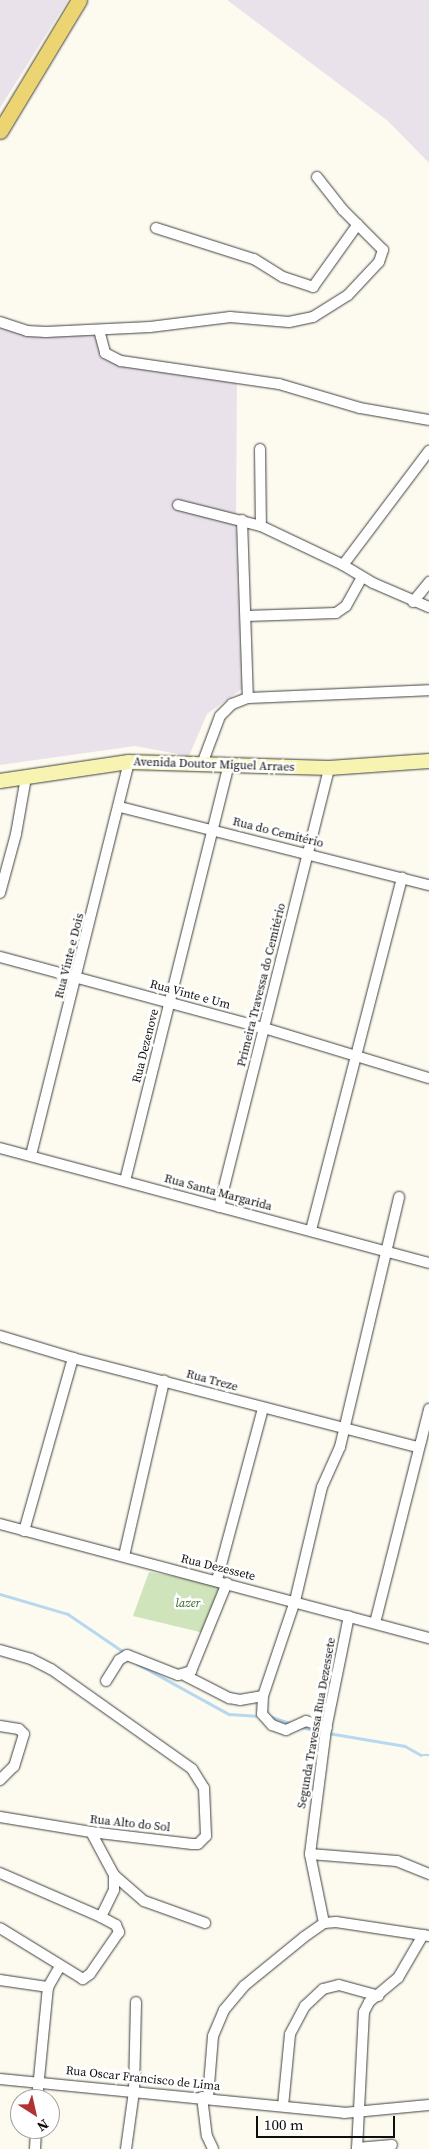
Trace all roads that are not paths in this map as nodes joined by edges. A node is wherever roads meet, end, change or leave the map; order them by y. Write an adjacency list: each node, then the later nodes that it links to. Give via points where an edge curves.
1 (79, 0): 2 (main road)
2 (0, 131)
3 (317, 176): 4 (street)
4 (358, 224): 5 (street, via 313,287 284,277 254,259); 7 (street, via 382,247 381,258 348,294 313,317 289,322 230,317)
5 (156, 228)
6 (0, 322): 7 (street, via 27,331)
7 (99, 330): 8 (street, via 105,353 120,361 279,384 353,406)
8 (429, 420)
9 (260, 449): 13 (street)
10 (429, 451): 14 (street)
11 (178, 504): 12 (street)
12 (242, 520): 13 (street); 19 (street)
13 (261, 526): 14 (street)
14 (343, 565): 15 (street)
15 (362, 577): 17 (street); 19 (street, via 346,606 336,612)
16 (429, 582): 17 (street)
17 (413, 602): 18 (street)
18 (429, 607)
19 (246, 616): 21 (street)
20 (429, 690): 21 (street)
21 (248, 698): 24 (street, via 232,704 220,716)
22 (429, 761): 26 (main road, Avenida Doutor Miguel Arraes)
23 (129, 762): 24 (main road, Avenida Doutor Miguel Arraes); 27 (main road, Avenida Doutor Miguel Arraes); 29 (street, Rua Vinte e Dois)
24 (202, 764): 25 (main road, Avenida Doutor Miguel Arraes)
25 (230, 765): 26 (main road, Avenida Doutor Miguel Arraes); 30 (street, Rua Dezenove)
26 (329, 768): 31 (street, Primeira Travessa do Cemitério)
27 (26, 777): 28 (main road, Avenida Doutor Miguel Arraes); 34 (street, via 16,834)
28 (0, 781)
29 (120, 807): 30 (street, Rua do Cemitério); 36 (street, Rua Vinte e Dois)
30 (214, 830): 31 (street, Rua do Cemitério); 37 (street, Rua Dezenove)
31 (308, 854): 32 (street, Rua do Cemitério); 38 (street, Primeira Travessa do Cemitério)
32 (402, 878): 33 (street, Rua do Cemitério); 39 (street)
33 (429, 885)
34 (0, 892)
35 (0, 957): 36 (street, Rua Vinte e Um)
36 (78, 978): 37 (street, Rua Vinte e Um); 42 (street, Rua Vinte e Dois)
37 (170, 1003): 38 (street, Rua Vinte e Um); 43 (street, Rua Dezenove)
38 (264, 1028): 39 (street, Rua Vinte e Um); 45 (street, Primeira Travessa do Cemitério)
39 (356, 1058): 40 (street, Rua Vinte e Um); 46 (street)
40 (429, 1078)
41 (0, 1148): 42 (street, Rua Santa Margarida)
42 (31, 1155): 43 (street, Rua Santa Margarida)
43 (125, 1181): 45 (street, Rua Santa Margarida)
44 (399, 1197): 47 (street)
45 (219, 1207): 46 (street, Rua Santa Margarida)
46 (311, 1230): 47 (street, Rua Santa Margarida)
47 (386, 1250): 48 (street, Rua Santa Margarida); 54 (street)
48 (429, 1263)
49 (0, 1336): 50 (street, Rua Treze)
50 (73, 1358): 51 (street, Rua Treze); 57 (street)
51 (164, 1381): 52 (street, Rua Treze); 58 (street)
52 (263, 1408): 54 (street, Rua Treze); 59 (street)
53 (429, 1409): 55 (street)
54 (344, 1428): 55 (street, Rua Treze); 60 (street, via 340,1447 322,1487)
55 (418, 1447): 62 (street)
56 (0, 1524): 57 (street, Rua Dezessete)
57 (24, 1531): 58 (street, Rua Dezessete)
58 (124, 1556): 59 (street, Rua Dezessete)
59 (222, 1581): 60 (street, Rua Dezessete); 65 (street, via 196,1664)
60 (295, 1601): 61 (street, Rua Dezessete); 67 (street)
61 (349, 1616): 62 (street, Rua Dezessete); 69 (street, Segunda Travessa Rua Dezessete)
62 (375, 1623): 63 (street, Rua Dezessete)
63 (429, 1638)
64 (0, 1650): 72 (street, Rua Alto do Sol, via 51,1669 177,1757 200,1777 204,1788 206,1836 198,1844)
65 (184, 1675): 66 (street, via 125,1656); 67 (street, via 229,1698 240,1700)
66 (106, 1681)
67 (263, 1696): 69 (street, via 262,1714 267,1721 286,1730 306,1721)
68 (0, 1726): 70 (street, via 19,1729 24,1734 14,1766)
69 (326, 1732): 73 (street, Segunda Travessa Rua Dezessete)
70 (0, 1780)
71 (0, 1817): 72 (street, Rua Alto do Sol)
72 (91, 1832): 76 (street)
73 (310, 1854): 75 (street, via 397,1862); 79 (street, Segunda Travessa Rua Dezessete)
74 (0, 1873): 77 (street)
75 (429, 1874)
76 (114, 1876): 77 (street, via 114,1890); 78 (street, via 144,1901)
77 (101, 1917): 82 (street, via 116,1925 119,1932 90,1974 79,1978)
78 (205, 1924)
79 (324, 1924): 81 (street, via 362,1924); 91 (street, via 232,1998 213,2036)
80 (0, 1928): 82 (street)
81 (426, 1936): 85 (street, via 398,1978)
82 (60, 1966): 84 (street)
83 (0, 1980): 84 (street)
84 (48, 1987): 88 (street)
85 (379, 1996): 93 (street, via 340,1985 323,1989 305,2006 290,2034); 94 (street, via 369,2002 364,2012)
86 (136, 2002): 90 (street)
87 (0, 2079): 88 (street, Rua Oscar Francisco de Lima)
88 (38, 2081): 89 (street); 90 (street, Rua Oscar Francisco de Lima)
89 (38, 2089)
90 (134, 2091): 91 (street, Rua Oscar Francisco de Lima); 97 (street)
91 (205, 2097): 93 (street, Rua Oscar Francisco de Lima); 98 (street, via 207,2136)
92 (429, 2105): 94 (street, Rua Oscar Francisco de Lima)
93 (283, 2106): 94 (street, Rua Oscar Francisco de Lima)
94 (358, 2114): 96 (street)
95 (392, 2145): 96 (street)
96 (357, 2148)
97 (126, 2149)
98 (213, 2149)

